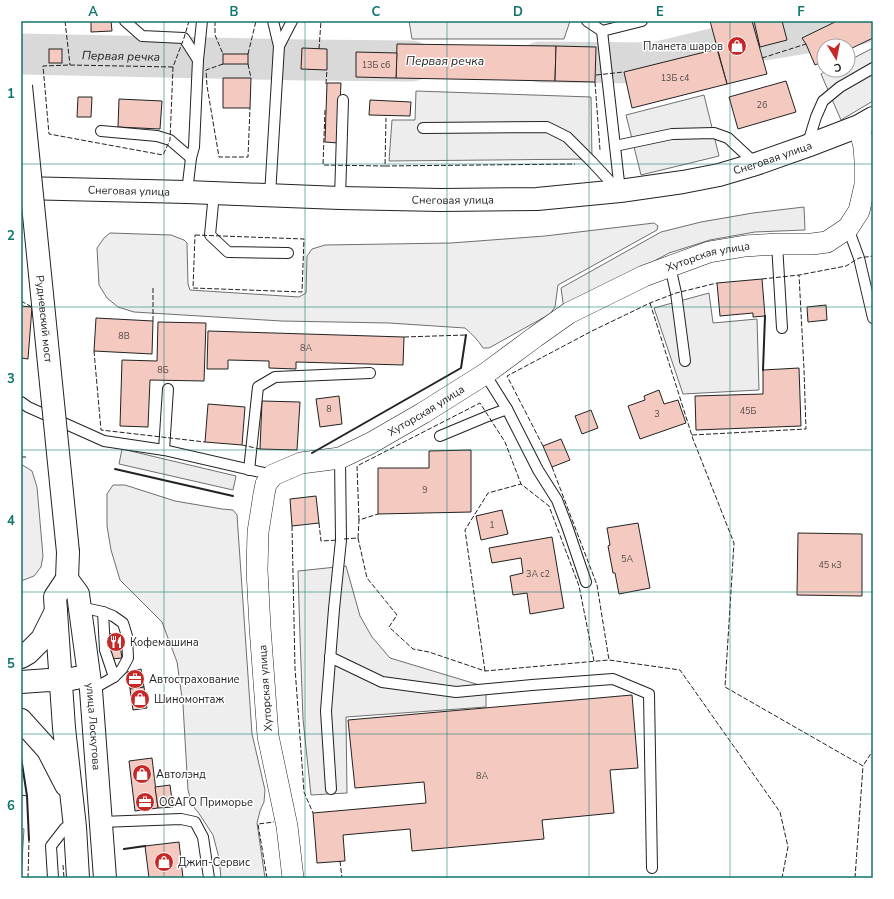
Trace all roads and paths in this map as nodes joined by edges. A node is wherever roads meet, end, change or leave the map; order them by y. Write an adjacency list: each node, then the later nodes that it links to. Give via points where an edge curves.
1 (125, 21): 9 (lane, via 142,36 184,38)
2 (202, 21): 9 (lane)
3 (273, 21): 8 (lane)
4 (292, 21): 8 (lane)
5 (587, 21): 7 (lane)
6 (642, 21): 7 (lane)
7 (602, 30): 16 (lane)
8 (279, 46): 24 (lane)
9 (198, 60): 18 (lane, via 194,147)
10 (873, 68): 17 (lane, via 840,87 823,101)
11 (21, 86): 43 (main road, Рудневский мост, bridge, via 68,552)
12 (343, 100): 25 (lane)
13 (423, 128): 21 (lane, via 547,128 567,137)
14 (101, 131): 18 (lane, via 157,136 170,140)
15 (867, 133): 17 (main road, Снеговая улица); 26 (street, Хуторская улица, via 865,185 859,211)
16 (615, 146): 19 (lane, via 672,134 714,133 728,138); 21 (lane)
17 (807, 146): 19 (main road, Снеговая улица)
18 (190, 158): 22 (lane)
19 (756, 164): 21 (main road, Снеговая улица, via 683,182)
20 (21, 188): 22 (main road, Снеговая улица)
21 (620, 191): 25 (main road, Снеговая улица, via 537,199)
22 (187, 192): 23 (main road, Снеговая улица)
23 (214, 193): 24 (main road, Снеговая улица); 28 (lane, via 210,235 228,252)
24 (270, 195): 25 (main road, Снеговая улица)
25 (340, 198)
26 (848, 228): 27 (street, Хуторская улица, via 827,242); 30 (lane, via 859,258)
27 (777, 244): 29 (street, Хуторская улица, via 709,252); 31 (lane)
28 (288, 253)
29 (670, 266): 32 (lane); 34 (street, Хуторская улица, via 644,276 570,313)
30 (873, 318)
31 (782, 328)
32 (685, 361)
33 (370, 372): 41 (lane, via 275,377 258,387)
34 (485, 374): 37 (lane); 40 (street, Хуторская улица, via 410,420)
35 (168, 389): 39 (lane)
36 (21, 402): 39 (lane, via 104,441)
37 (507, 409): 38 (lane); 44 (lane, via 538,470 557,500)
38 (440, 436)
39 (164, 450): 41 (lane)
40 (340, 458): 42 (street, Хуторская улица, via 301,463); 49 (lane, via 341,540)
41 (249, 470): 42 (lane)
42 (273, 475): 64 (street, Хуторская улица, via 266,484 264,494 258,532 257,570 268,736 287,826)
43 (67, 578): 45 (main road, улица Лоскутова, via 78,594); 46 (main road, via 55,596)
44 (586, 582)
45 (80, 607): 47 (lane); 53 (main road, улица Лоскутова)
46 (56, 610): 48 (main road, via 42,638); 51 (main road)
47 (103, 612): 50 (lane, via 105,650); 50 (lane, via 123,623 127,636 128,658 122,669)
48 (21, 657)
49 (330, 657): 55 (lane, via 326,712); 59 (lane, via 382,682 456,692 613,679 649,694)
50 (114, 676): 53 (lane)
51 (61, 681): 52 (main road); 53 (main road); 56 (main road)
52 (21, 682)
53 (90, 682): 57 (main road, улица Лоскутова)
54 (21, 720): 56 (main road, via 48,750)
55 (331, 790)
56 (71, 794): 58 (main road)
57 (101, 822): 62 (main road, улица Лоскутова); 63 (lane, via 181,819 195,822 203,836)
58 (75, 826): 60 (lane, via 65,828 51,846); 61 (main road)
59 (652, 868)
60 (53, 878)
61 (78, 878)
62 (105, 878)
63 (209, 878)
64 (293, 878)

